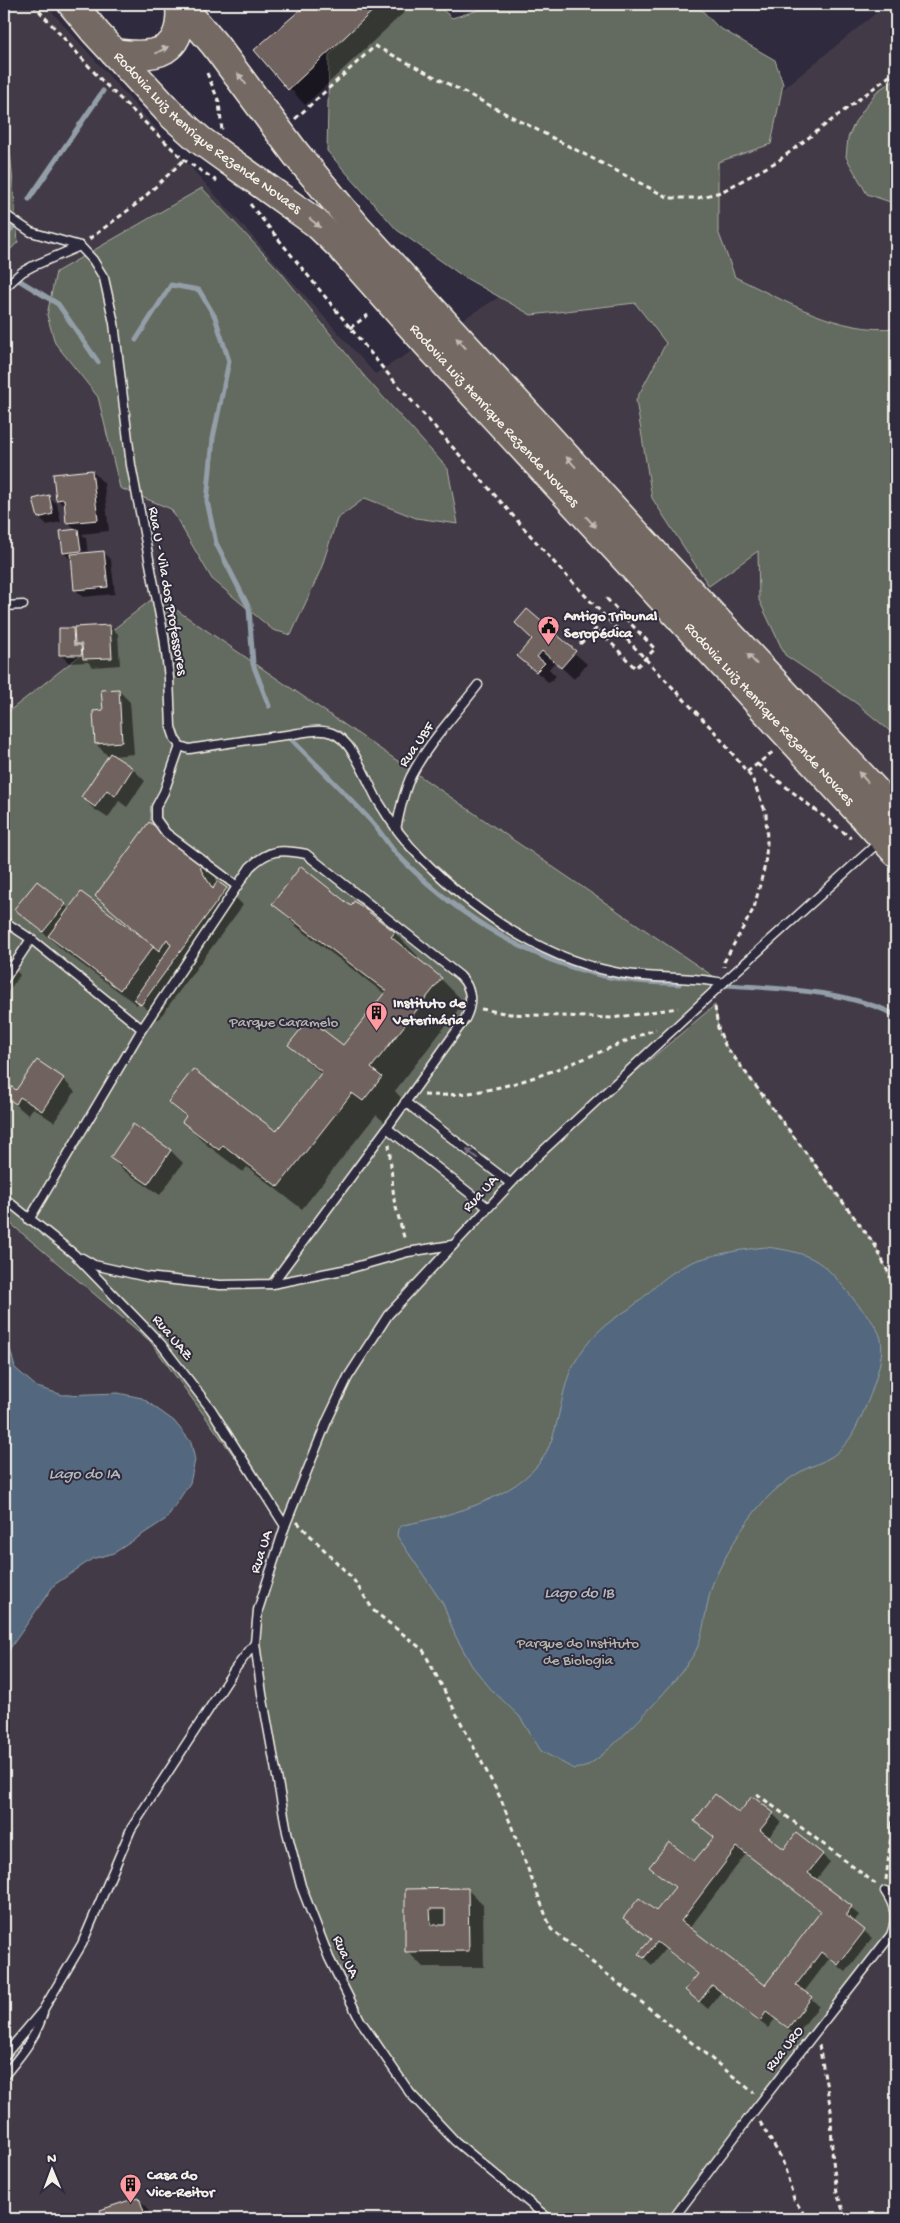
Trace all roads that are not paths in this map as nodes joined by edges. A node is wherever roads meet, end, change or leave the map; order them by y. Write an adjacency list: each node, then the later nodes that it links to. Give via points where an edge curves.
1 (72, 4): 3 (highway, Rodovia Luiz Henrique Rezende Novaes)
2 (180, 4): 3 (highway, one-way to 2, via 144,56 167,49 179,32); 11 (highway, Rodovia Luiz Henrique Rezende Novaes, one-way to 2, via 438,318 322,187 232,66)
3 (115, 53): 13 (highway, Rodovia Luiz Henrique Rezende Novaes, one-way to 13, via 172,115 200,140 316,223 339,245)
4 (4, 214): 5 (lane, via 31,232)
5 (80, 246): 6 (lane, via 22,272); 10 (lane, Rua U - Vila dos Professores, via 99,268 108,291 131,465 164,637 171,727)
6 (4, 288)
7 (23, 605): 8 (lane)
8 (4, 606)
9 (478, 685): 12 (lane, Rua UBF, via 412,776)
10 (180, 746): 12 (lane, via 189,749 305,732 331,732 347,744); 14 (lane, via 156,808 156,819 166,833)
11 (896, 813)
12 (396, 829): 18 (lane, via 465,897 532,943 613,972)
13 (883, 847): 18 (lane, Rua UA)
14 (238, 886): 19 (lane); 20 (lane, via 250,867 270,852 306,854 460,976 468,986 470,1007 465,1019)
15 (4, 921): 16 (lane)
16 (30, 940): 17 (lane); 19 (lane)
17 (4, 980)
18 (723, 983): 22 (lane, Rua UA)
19 (142, 1029): 25 (lane)
20 (405, 1102): 21 (lane); 22 (lane, one-way to 20)
21 (388, 1128): 24 (lane); 28 (lane)
22 (510, 1183): 24 (lane, Rua UA)
23 (4, 1198): 25 (lane, Rua UAZ)
24 (487, 1207): 26 (lane, Rua UA)
25 (29, 1220): 27 (lane, Rua UAZ)
26 (452, 1246): 28 (lane, via 408,1252 348,1269); 29 (lane, Rua UA, via 388,1315 348,1377)
27 (74, 1254): 28 (lane, via 94,1265 147,1276 220,1285); 29 (lane, Rua UAZ, via 161,1344 211,1409)
28 (272, 1284)
29 (285, 1526): 30 (lane, Rua UA, via 258,1610)
30 (256, 1643): 32 (lane, via 234,1669 131,1830 82,1944); 35 (lane, Rua UA, via 287,1832 301,1886 329,1958 360,2020 410,2093 455,2141)
31 (885, 1891): 36 (lane, Rua URO, via 895,1910 891,1935)
32 (43, 2010): 33 (lane); 34 (lane, via 40,2025 26,2049)
33 (4, 2056)
34 (4, 2076)
35 (550, 2219)
36 (673, 2219)

